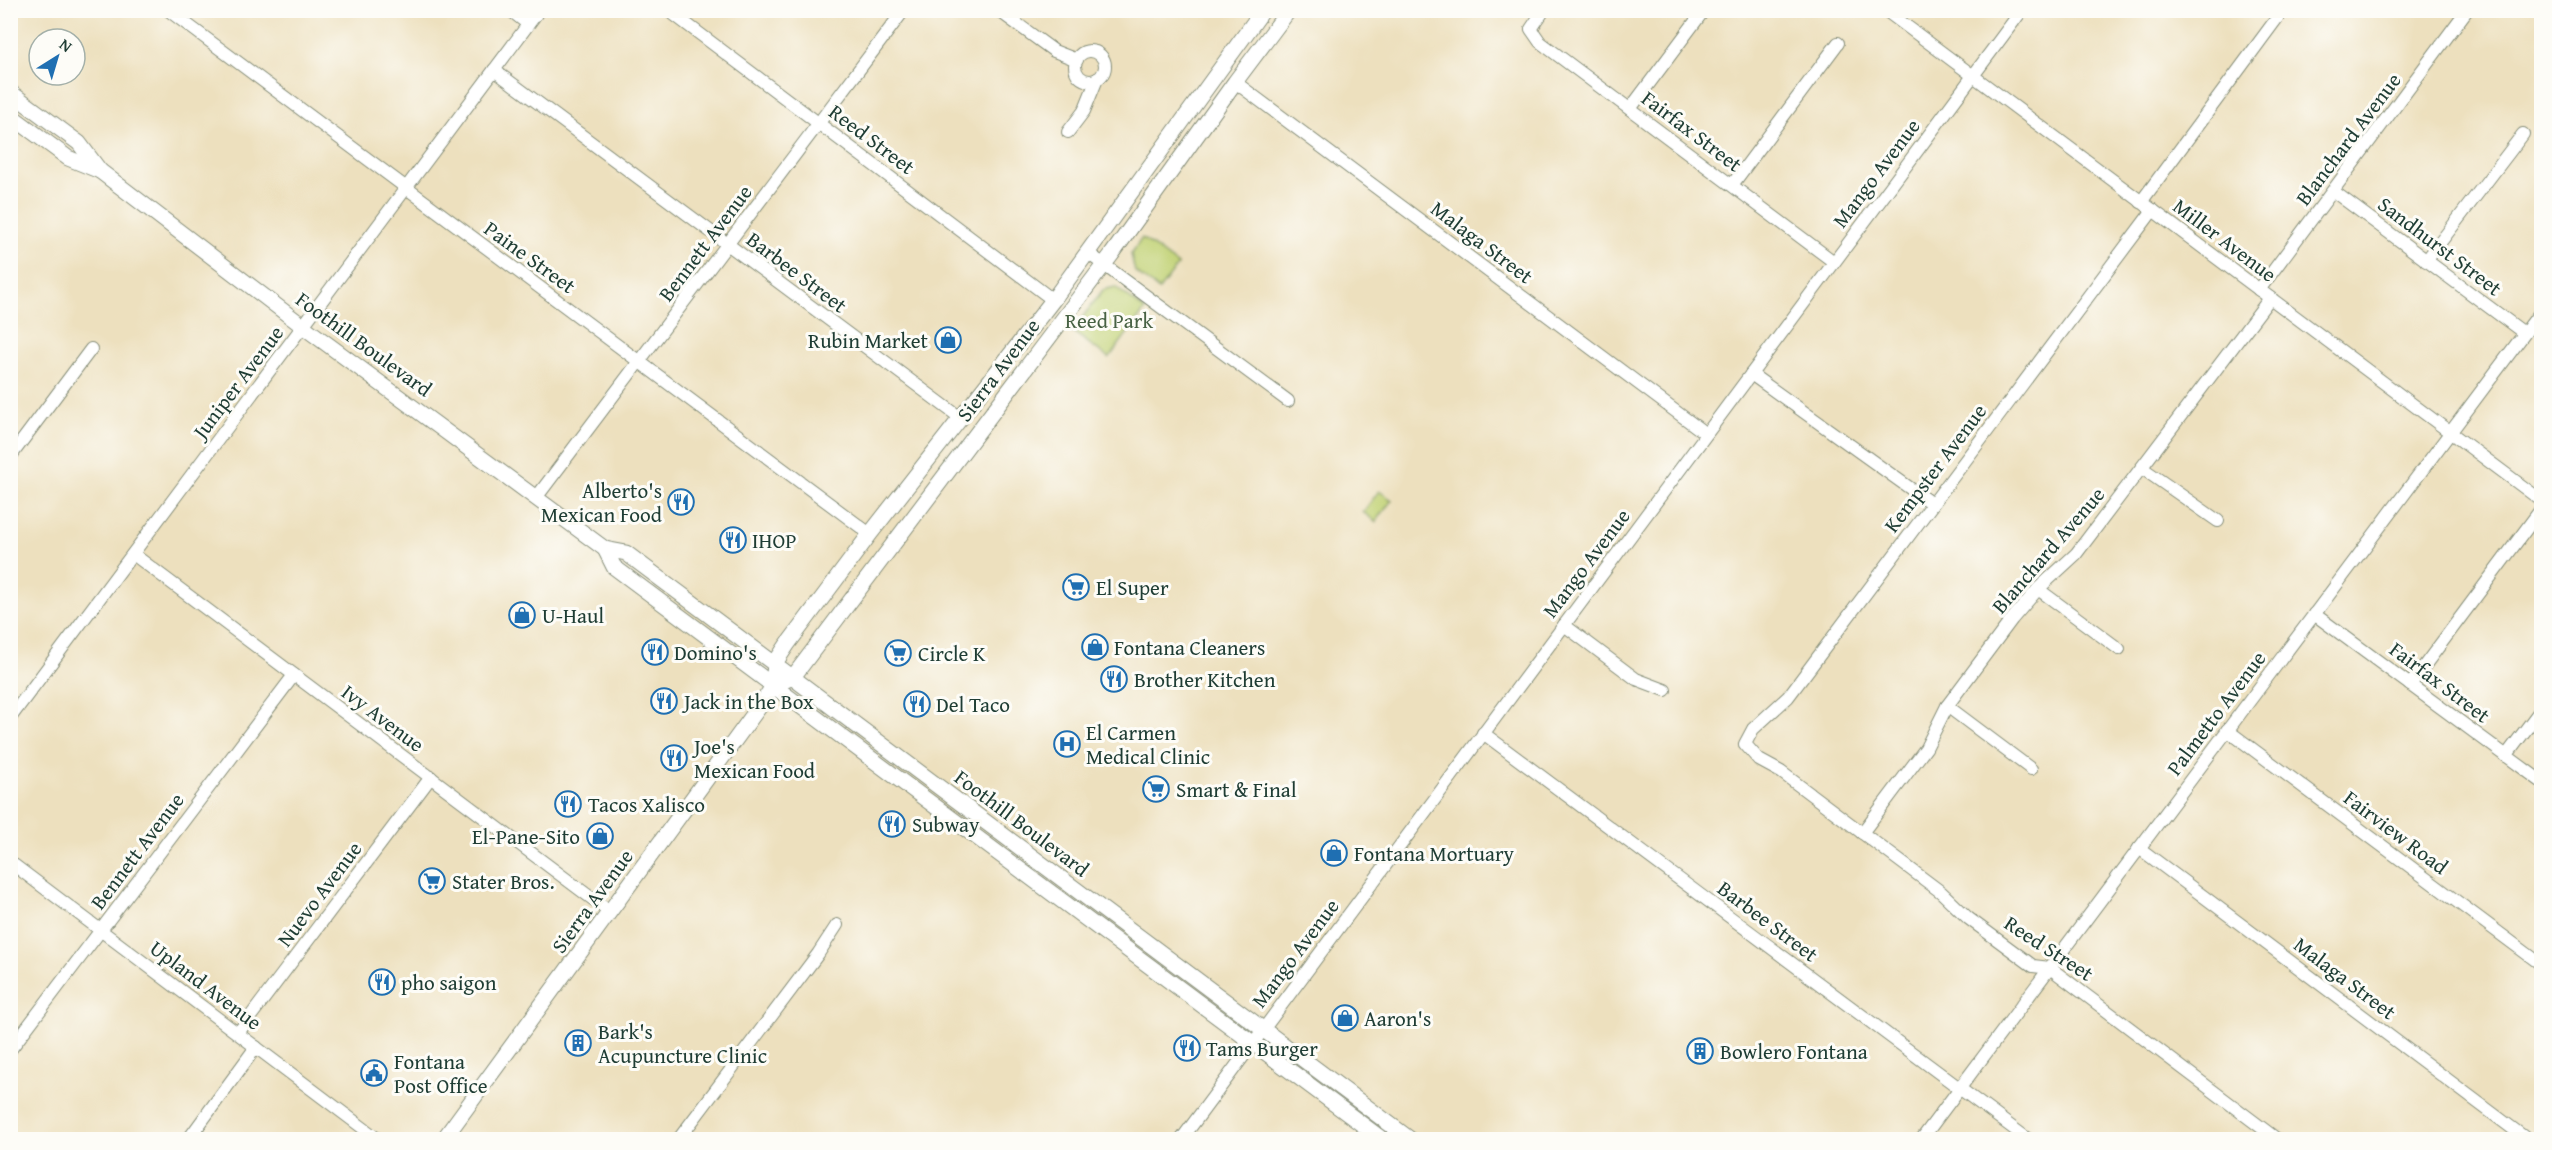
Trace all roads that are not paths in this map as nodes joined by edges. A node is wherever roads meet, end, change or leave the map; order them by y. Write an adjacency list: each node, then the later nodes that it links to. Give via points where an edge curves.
1 (168, 10): 30 (street, Paine Street)
2 (510, 10): 15 (street)
3 (539, 10): 15 (street, Juniper Avenue)
4 (668, 10): 25 (street, Reed Street)
5 (904, 10): 25 (street, Bennett Avenue)
6 (999, 10): 17 (street, via 1054,51)
7 (1263, 10): 35 (main road, Sierra Avenue)
8 (1289, 10): 21 (main road, Sierra Avenue)
9 (1544, 10): 23 (street, Fairfax Street, via 1531,29 1540,42)
10 (1704, 10): 23 (street)
11 (1885, 10): 19 (street, Miller Avenue)
12 (2022, 10): 19 (street, Mango Avenue)
13 (2283, 10): 32 (street)
14 (2467, 10): 31 (street, Blanchard Avenue)
15 (528, 24): 18 (street, Juniper Avenue)
16 (1838, 43): 29 (street)
17 (1077, 60): 20 (street, via 1080,77); 20 (street, via 1087,52 1100,55 1105,68)
18 (494, 70): 30 (street, Juniper Avenue); 34 (street, Barbee Street)
19 (1973, 76): 32 (street, Miller Avenue); 37 (street, Mango Avenue)
20 (1097, 79): 26 (street, via 1084,111)
21 (1235, 82): 38 (main road, Sierra Avenue); 51 (street, Malaga Street)
22 (10, 92): 28 (main road, Foothill Boulevard, via 79,143)
23 (1630, 109): 29 (street, Fairfax Street)
24 (10, 115): 28 (main road, Foothill Boulevard, via 68,158)
25 (819, 124): 34 (street, Bennett Avenue); 41 (street, Reed Street)
26 (1068, 132)
27 (2523, 134): 36 (street)
28 (100, 171): 43 (main road, Foothill Boulevard)
29 (1732, 185): 37 (street, Fairfax Street)
30 (405, 190): 43 (street, Juniper Avenue); 46 (street, Paine Street)
31 (2333, 190): 36 (street, Sandhurst Street); 39 (street, Blanchard Avenue)
32 (2141, 202): 33 (street, Miller Avenue)
33 (2152, 210): 39 (street, Miller Avenue); 56 (street, Kempster Avenue)
34 (728, 244): 46 (street, Bennett Avenue); 49 (street, Barbee Street)
35 (1088, 253): 38 (street); 41 (main road, Sierra Avenue)
36 (2426, 261): 44 (street, Sandhurst Street)
37 (1834, 262): 47 (street, Mango Avenue)
38 (1104, 264): 48 (street); 68 (main road, Sierra Avenue)
39 (2259, 290): 40 (street, Miller Avenue)
40 (2270, 298): 50 (street, Miller Avenue); 53 (street, Blanchard Avenue)
41 (1053, 300): 49 (main road, Sierra Avenue)
42 (2541, 310): 44 (street, Palmetto Avenue)
43 (304, 327): 54 (main road, Foothill Boulevard); 61 (street, Juniper Avenue)
44 (2524, 333): 50 (street, Palmetto Avenue)
45 (92, 349): 52 (street)
46 (639, 363): 54 (street, Bennett Avenue); 59 (street, Paine Street)
47 (1751, 374): 51 (street, Mango Avenue); 56 (street)
48 (1288, 401)
49 (962, 418): 59 (main road, Sierra Avenue)
50 (2450, 433): 55 (street, Miller Avenue); 63 (street, Palmetto Avenue)
51 (1706, 434): 64 (street, Mango Avenue)
52 (10, 458)
53 (2142, 468): 58 (street); 62 (street, Blanchard Avenue, via 2076,554)
54 (537, 498): 60 (main road, Foothill Boulevard)
55 (2541, 501)
56 (1932, 504): 77 (street, Kempster Avenue, via 1788,697 1753,729)
57 (2541, 508): 69 (street)
58 (2218, 521)
59 (870, 534): 66 (main road, Sierra Avenue)
60 (605, 549): 66 (main road, Foothill Boulevard, via 626,553); 70 (main road, Foothill Boulevard, via 614,567)
61 (134, 554): 67 (street, Ivy Avenue); 74 (street, Juniper Avenue)
62 (2038, 589): 65 (street); 72 (street, Blanchard Avenue)
63 (2314, 614): 69 (street, Fairfax Street); 75 (street, Palmetto Avenue)
64 (1564, 625): 71 (street, via 1636,679); 76 (street, Mango Avenue)
65 (2119, 649)
66 (775, 663): 68 (main road, Foothill Boulevard); 70 (main road)
67 (294, 675): 80 (street, Ivy Avenue); 87 (street, Bennett Avenue)
68 (793, 677): 70 (main road, Sierra Avenue); 90 (main road, Foothill Boulevard)
69 (2410, 685): 78 (street, Fairfax Street)
70 (773, 686): 85 (main road, Sierra Avenue); 92 (main road, Foothill Boulevard)
71 (1665, 690)
72 (1947, 706): 79 (street); 82 (street, Blanchard Avenue, via 1926,748)
73 (2541, 708): 78 (street)
74 (10, 718)
75 (2227, 730): 83 (street, Palmetto Avenue); 88 (street, Fairview Road)
76 (1483, 733): 90 (street, Mango Avenue); 95 (street, Barbee Street)
77 (1745, 744): 82 (street, Reed Street, via 1759,760)
78 (2506, 756): 81 (street, Fairfax Street)
79 (2031, 770)
80 (431, 777): 85 (street, Ivy Avenue); 91 (street, Nuevo Avenue)
81 (2541, 782)
82 (1863, 833): 89 (street, Reed Street, via 2034,966)
83 (2139, 848): 89 (street, Palmetto Avenue); 106 (street, Malaga Street)
84 (10, 862): 87 (street, Upland Avenue)
85 (610, 912): 98 (main road, Sierra Avenue)
86 (837, 925): 99 (street)
87 (101, 930): 91 (street, Upland Avenue); 94 (street, Bennett Avenue)
88 (2541, 965)
89 (2050, 968): 95 (street, Palmetto Avenue); 105 (street, Reed Street)
90 (1263, 1029): 92 (street, Mango Avenue); 102 (main road, Foothill Boulevard)
91 (238, 1033): 93 (street, Upland Avenue)
92 (1252, 1042): 100 (street, Mango Avenue); 101 (main road, Foothill Boulevard)
93 (256, 1047): 96 (street); 97 (street, Upland Avenue)
94 (10, 1050)
95 (1960, 1087): 103 (street, Palmetto Avenue); 104 (street, Barbee Street)
96 (188, 1140)
97 (378, 1140)
98 (443, 1140)
99 (678, 1140)
100 (1180, 1140)
101 (1383, 1140)
102 (1412, 1140)
103 (1921, 1140)
104 (2030, 1140)
105 (2278, 1140)
106 (2528, 1140)

